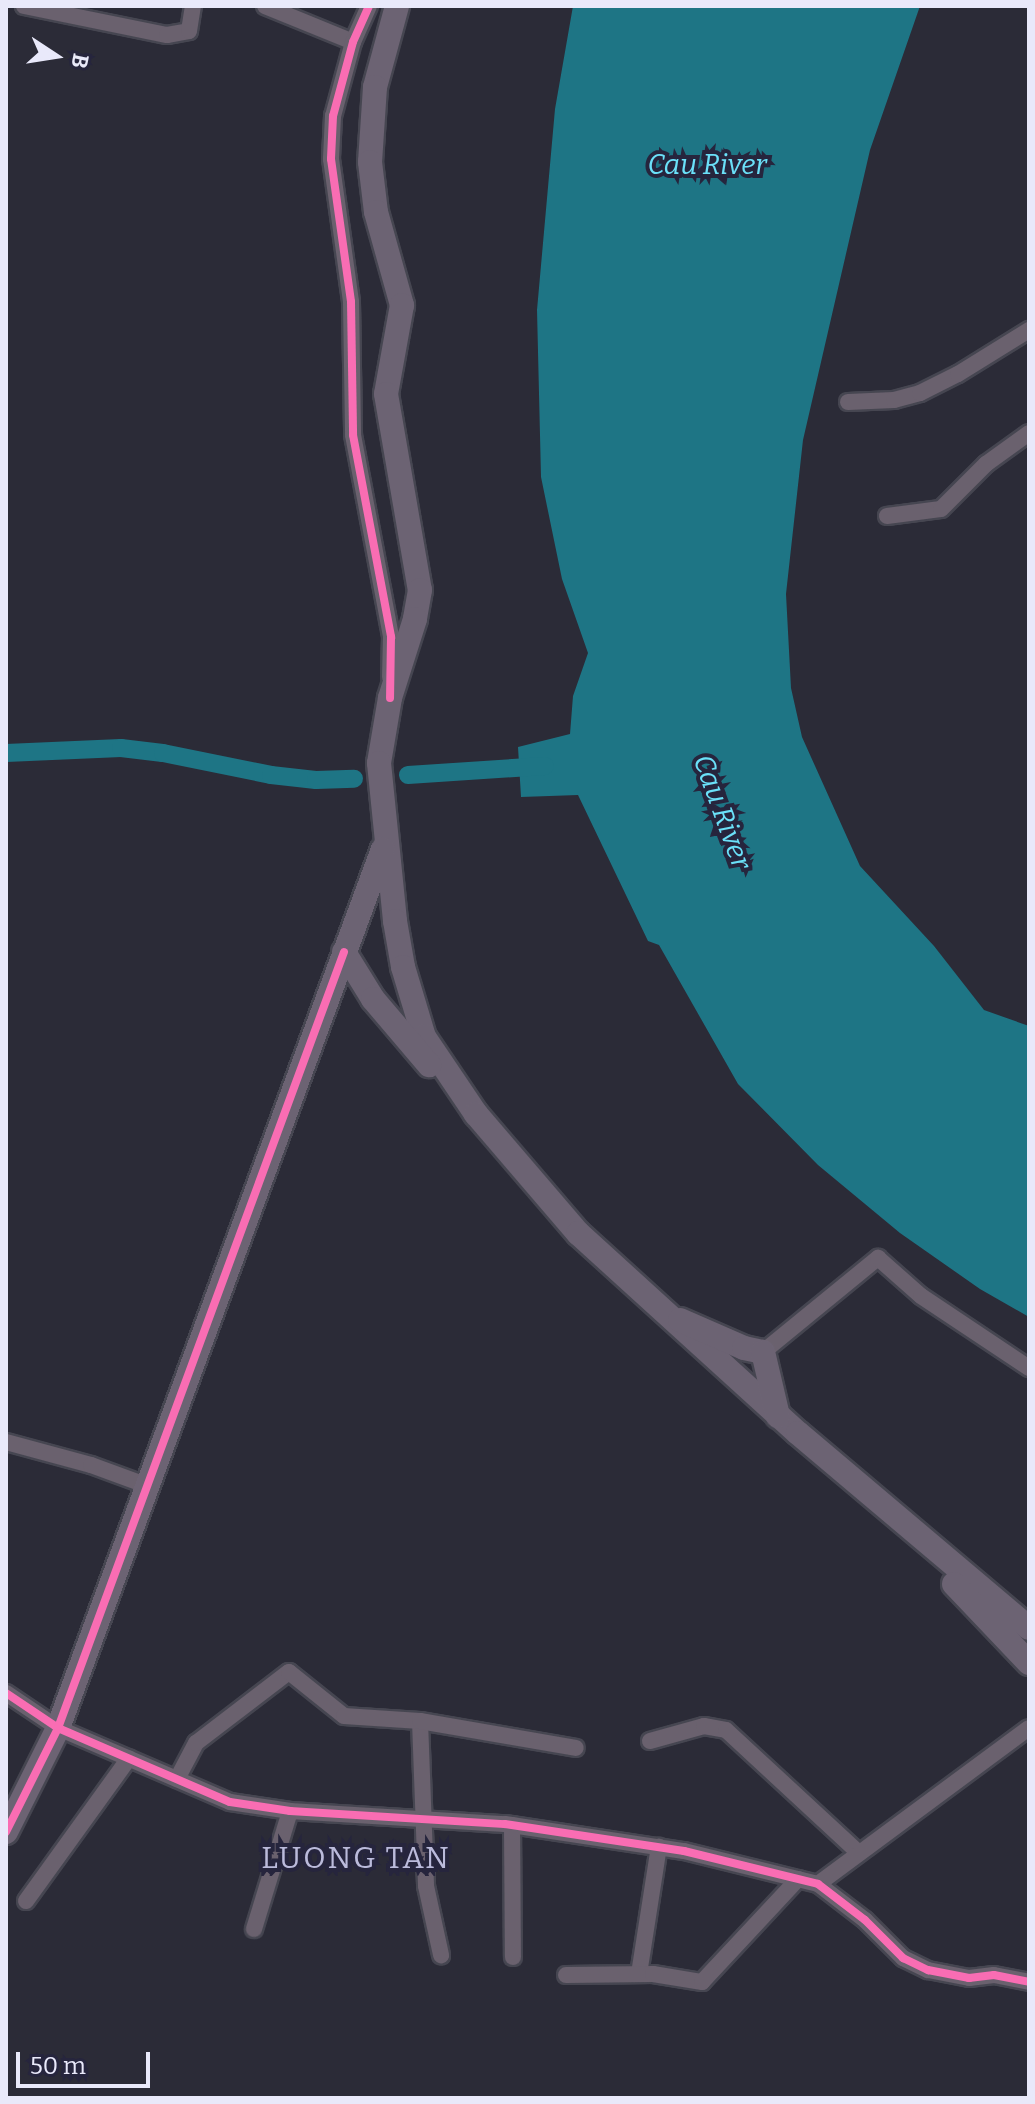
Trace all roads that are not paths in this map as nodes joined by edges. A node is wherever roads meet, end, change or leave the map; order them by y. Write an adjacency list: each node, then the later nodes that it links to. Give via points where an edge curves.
1 (24, 6): 2 (street, via 167,35 189,31)
2 (193, 6)
3 (265, 6): 6 (street)
4 (369, 6): 6 (street)
5 (397, 6): 11 (main road, via 375,87 370,162 376,212 402,305 386,394 420,590)
6 (353, 42): 11 (street, via 333,116 331,159 351,302 353,435 391,637)
7 (1029, 330): 8 (street, via 920,393)
8 (848, 402)
9 (1029, 433): 10 (street, via 986,464 941,509)
10 (887, 516)
11 (390, 698): 12 (main road, via 379,763)
12 (385, 843): 13 (main road); 14 (main road, via 403,967 424,1037)
13 (344, 952): 14 (main road, via 398,1032); 20 (main road)
14 (476, 1114): 15 (main road, via 561,1216)
15 (666, 1317): 16 (main road); 18 (main road)
16 (763, 1352): 17 (street, via 878,1258 931,1303); 18 (main road)
17 (1029, 1368)
18 (778, 1416): 21 (main road)
19 (6, 1442): 20 (street)
20 (148, 1486): 26 (main road)
21 (904, 1524): 22 (main road); 23 (main road)
22 (1029, 1628)
23 (1029, 1663)
24 (6, 1693): 26 (street)
25 (420, 1721): 29 (street); 31 (street, via 344,1716 289,1672 196,1743); 34 (street)
26 (58, 1728): 30 (street); 33 (main road)
27 (1029, 1728): 37 (street)
28 (650, 1741): 37 (street, via 704,1726 726,1730)
29 (576, 1748)
30 (129, 1758): 31 (street); 40 (street)
31 (177, 1779): 32 (street, via 230,1802)
32 (290, 1811): 34 (street); 41 (street)
33 (9, 1817)
34 (425, 1818): 35 (street); 42 (street, via 426,1886)
35 (512, 1825): 36 (street); 43 (street)
36 (659, 1847): 38 (street); 44 (street)
37 (859, 1853): 39 (street)
38 (798, 1879): 39 (street); 44 (street, via 702,1982)
39 (818, 1884): 46 (street, via 912,1964 957,1977 994,1975)
40 (26, 1901)
41 (254, 1929)
42 (441, 1955)
43 (513, 1957)
44 (639, 1974): 45 (street)
45 (566, 1975)
46 (1029, 1982)

